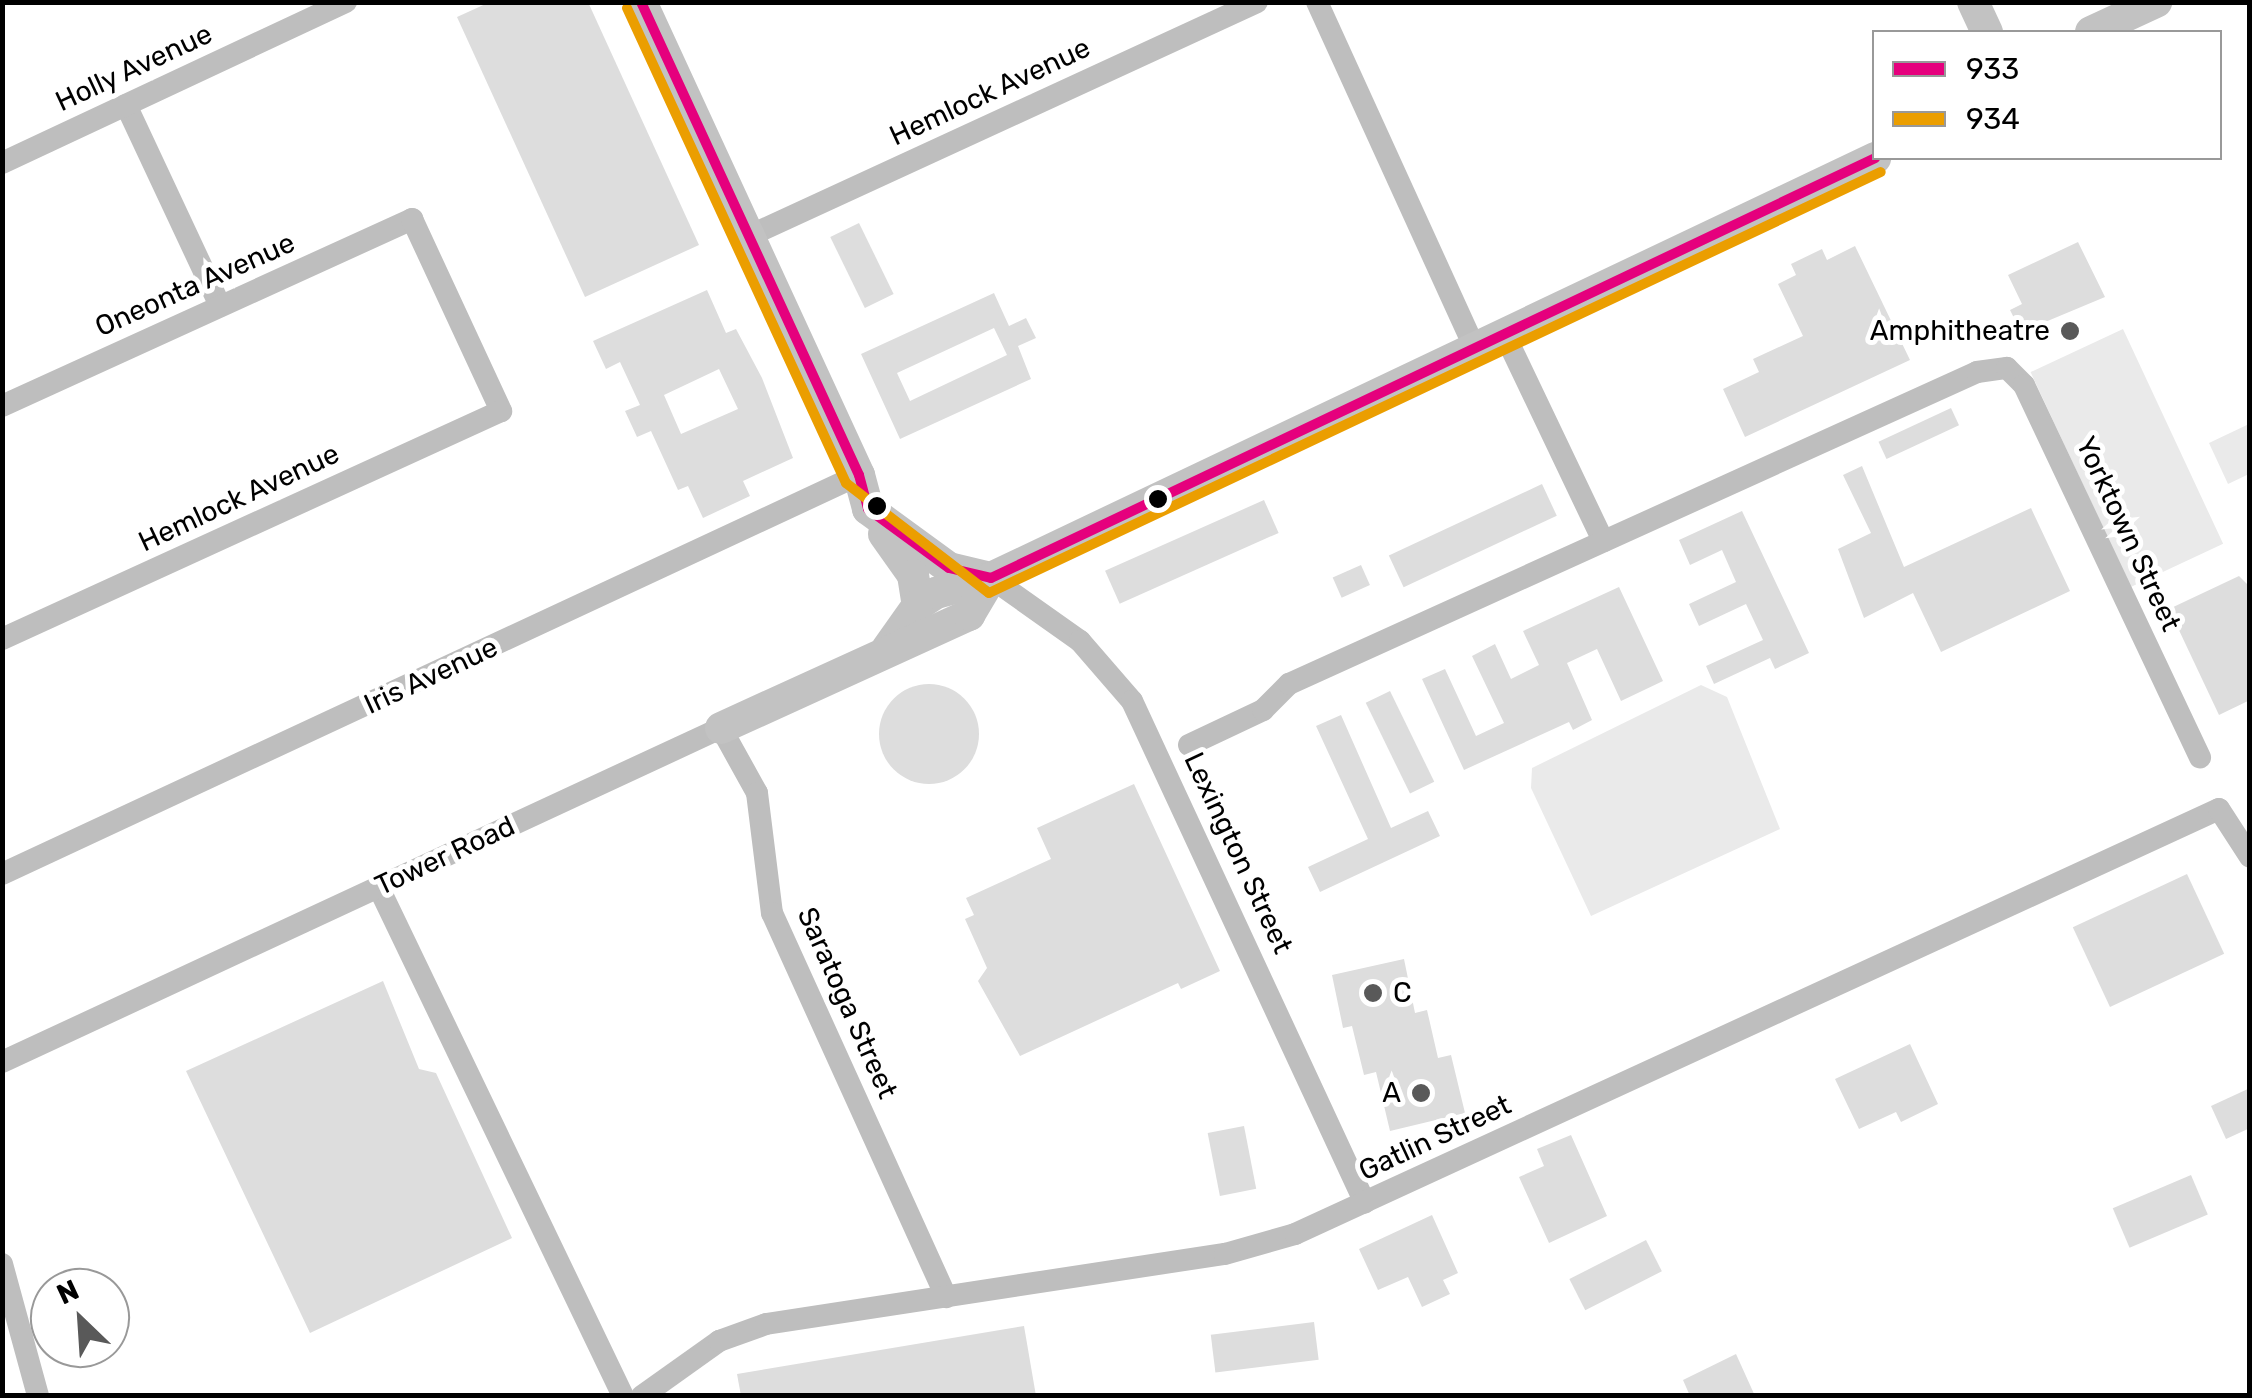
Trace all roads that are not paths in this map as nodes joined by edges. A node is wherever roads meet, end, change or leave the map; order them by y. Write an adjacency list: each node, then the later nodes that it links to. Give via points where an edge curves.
1 (346, 2): 9 (street, Holly Avenue)
2 (641, 2): 12 (street)
3 (1257, 2): 12 (street, Hemlock Avenue)
4 (1316, 2): 15 (street)
5 (1973, 2): 7 (street)
6 (2156, 2): 8 (street)
7 (1985, 30)
8 (2095, 30)
9 (126, 105): 11 (street, Holly Avenue); 13 (street)
10 (1872, 159): 14 (street)
11 (2, 163)
12 (749, 236): 18 (street)
13 (220, 306): 16 (street, Oneonta Avenue); 17 (street, Oneonta Avenue, via 412,219)
14 (1503, 331): 15 (street); 20 (street)
15 (1473, 345): 21 (street)
16 (2, 406)
17 (501, 410): 23 (street, Hemlock Avenue)
18 (859, 475): 19 (street); 21 (street); 28 (street, Iris Avenue)
19 (868, 509): 21 (street, via 949,568); 22 (street, via 913,575)
20 (1603, 541): 25 (street, via 1288,684 1263,710); 26 (street, Yorktown Street, via 1977,372 2007,368 2024,386)
21 (991, 578): 22 (street, Tower Road); 31 (street, Lexington Street, via 1080,641 1132,701)
22 (918, 619): 24 (street, Tower Road, via 888,649)
23 (2, 639)
24 (721, 728): 29 (street, Tower Road); 33 (street, Saratoga Street, via 756,793 772,912)
25 (1190, 745)
26 (2200, 758)
27 (2250, 858): 31 (street, Gatlin Street, via 2219,809)
28 (2, 874)
29 (378, 886): 30 (street, Tower Road); 35 (street)
30 (2, 1062)
31 (1365, 1203): 33 (street, Gatlin Street, via 1294,1234 1224,1254)
32 (2, 1264): 34 (street)
33 (946, 1297): 36 (street, Gatlin Street, via 744,1330)
34 (38, 1396)
35 (623, 1396)
36 (642, 1396)

